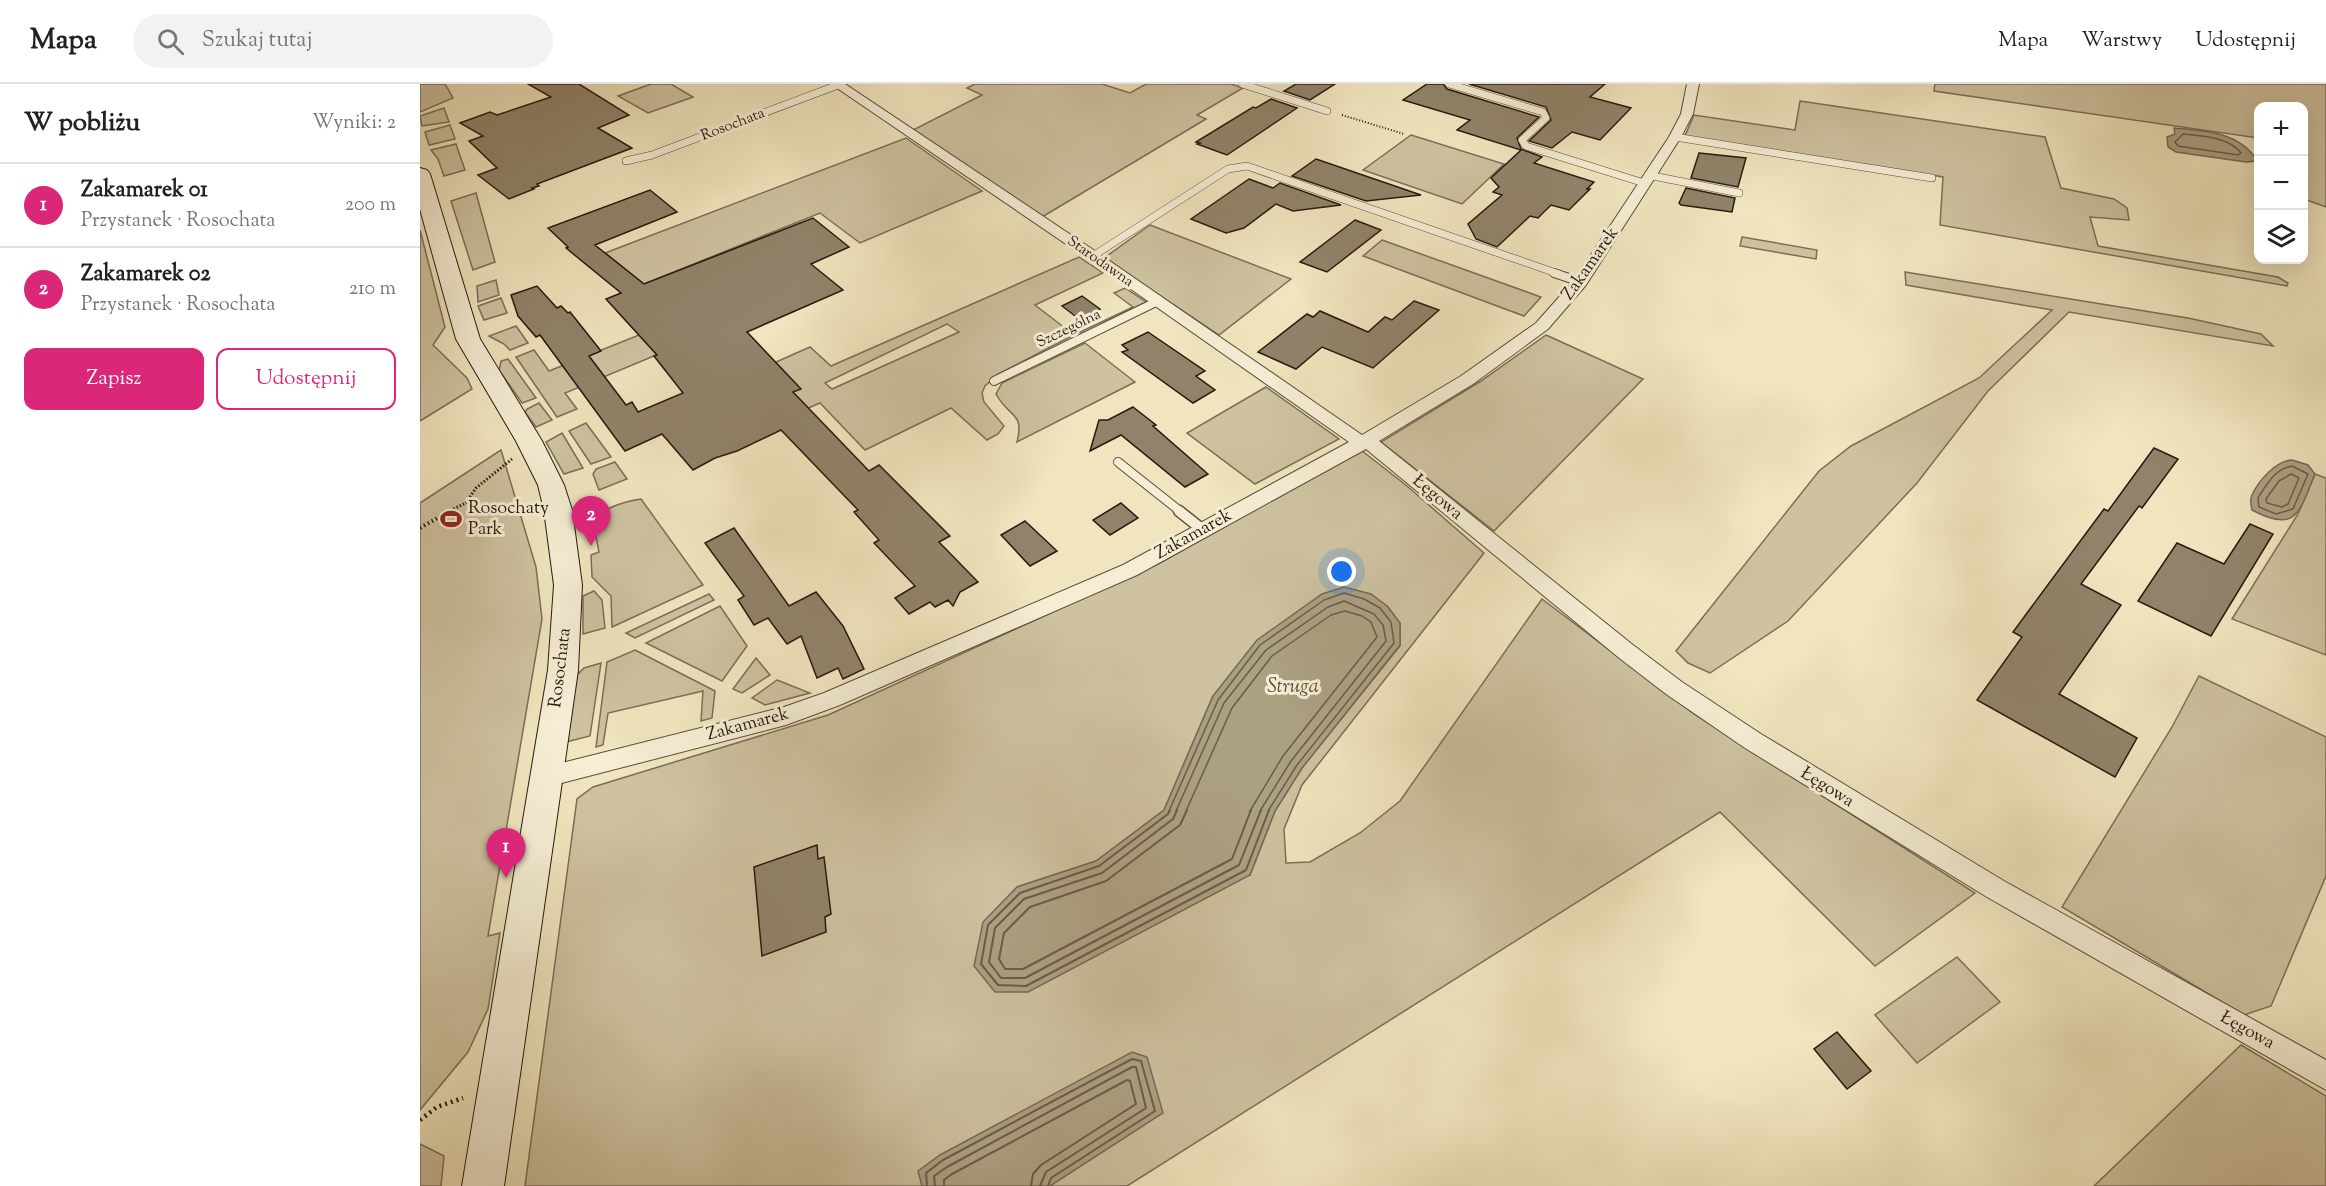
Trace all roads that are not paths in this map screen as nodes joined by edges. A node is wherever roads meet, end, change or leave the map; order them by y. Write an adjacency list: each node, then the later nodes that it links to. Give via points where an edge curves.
1 (1242, 84): 5 (lane)
2 (1449, 84): 10 (lane, via 1543,112 1546,118 1522,140 1526,146)
3 (1693, 84): 6 (street, Zakamarek, via 1687,114)
4 (844, 86): 7 (lane, Rosochata); 12 (street, Starodawna)
5 (1327, 111)
6 (1675, 137): 9 (lane); 10 (street, Zakamarek)
7 (626, 161)
8 (420, 174): 19 (street, Rosochata, via 468,339 529,441 551,485 558,510 568,585 564,658)
9 (1932, 178)
10 (1646, 179): 11 (lane); 13 (street, Zakamarek)
11 (1739, 193)
12 (1093, 256): 13 (lane, via 1227,169 1247,166); 14 (street, Starodawna)
13 (1581, 282): 16 (street, Zakamarek, via 1542,326 1467,380)
14 (1156, 302): 15 (lane, Szczególna); 16 (street, Starodawna)
15 (994, 381)
16 (1365, 441): 18 (street, Zakamarek); 20 (street, Łęgowa, via 1592,625 1739,732 2016,901)
17 (1118, 462): 18 (lane)
18 (1203, 530): 19 (street, Zakamarek, via 1130,570 832,699 786,716)
19 (546, 777): 21 (street, Rosochata)
20 (2326, 1076)
21 (483, 1186)

